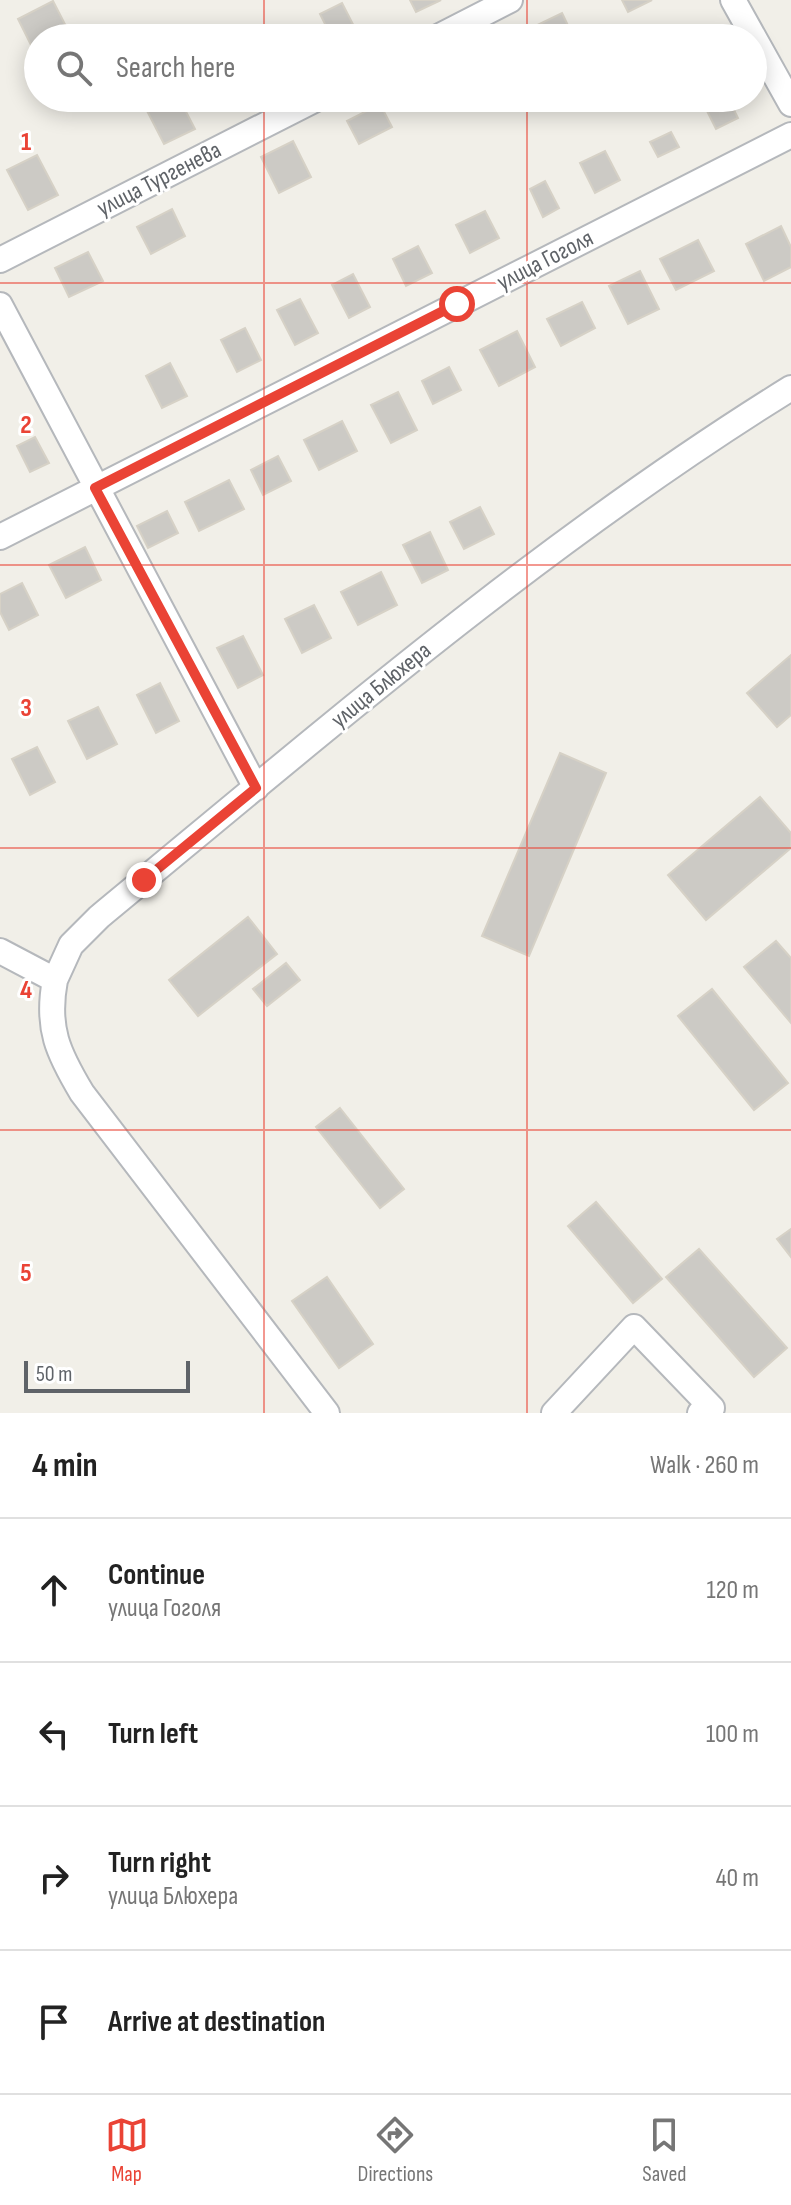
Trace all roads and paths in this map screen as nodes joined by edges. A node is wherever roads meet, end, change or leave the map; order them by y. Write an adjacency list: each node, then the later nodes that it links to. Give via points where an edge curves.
1 (510, 0): 3 (street)
2 (733, 0): 4 (street)
3 (463, 24)
4 (746, 24)
5 (767, 61): 6 (street)
6 (791, 104)
7 (291, 112): 9 (street, улица Тургенева)
8 (791, 135): 12 (street, улица Гоголя)
9 (0, 260)
10 (0, 305): 12 (street)
11 (791, 388): 14 (street, улица Блюхера, via 578,533 434,641)
12 (95, 488): 13 (street, улица Гоголя); 14 (street)
13 (0, 537)
14 (256, 788): 16 (street, улица Блюхера, via 99,917 71,945)
15 (0, 951): 16 (street)
16 (55, 980): 17 (street, via 53,1026 61,1057 82,1093)
17 (327, 1413)
18 (554, 1413): 19 (street, via 634,1327 712,1408)
19 (700, 1413)

